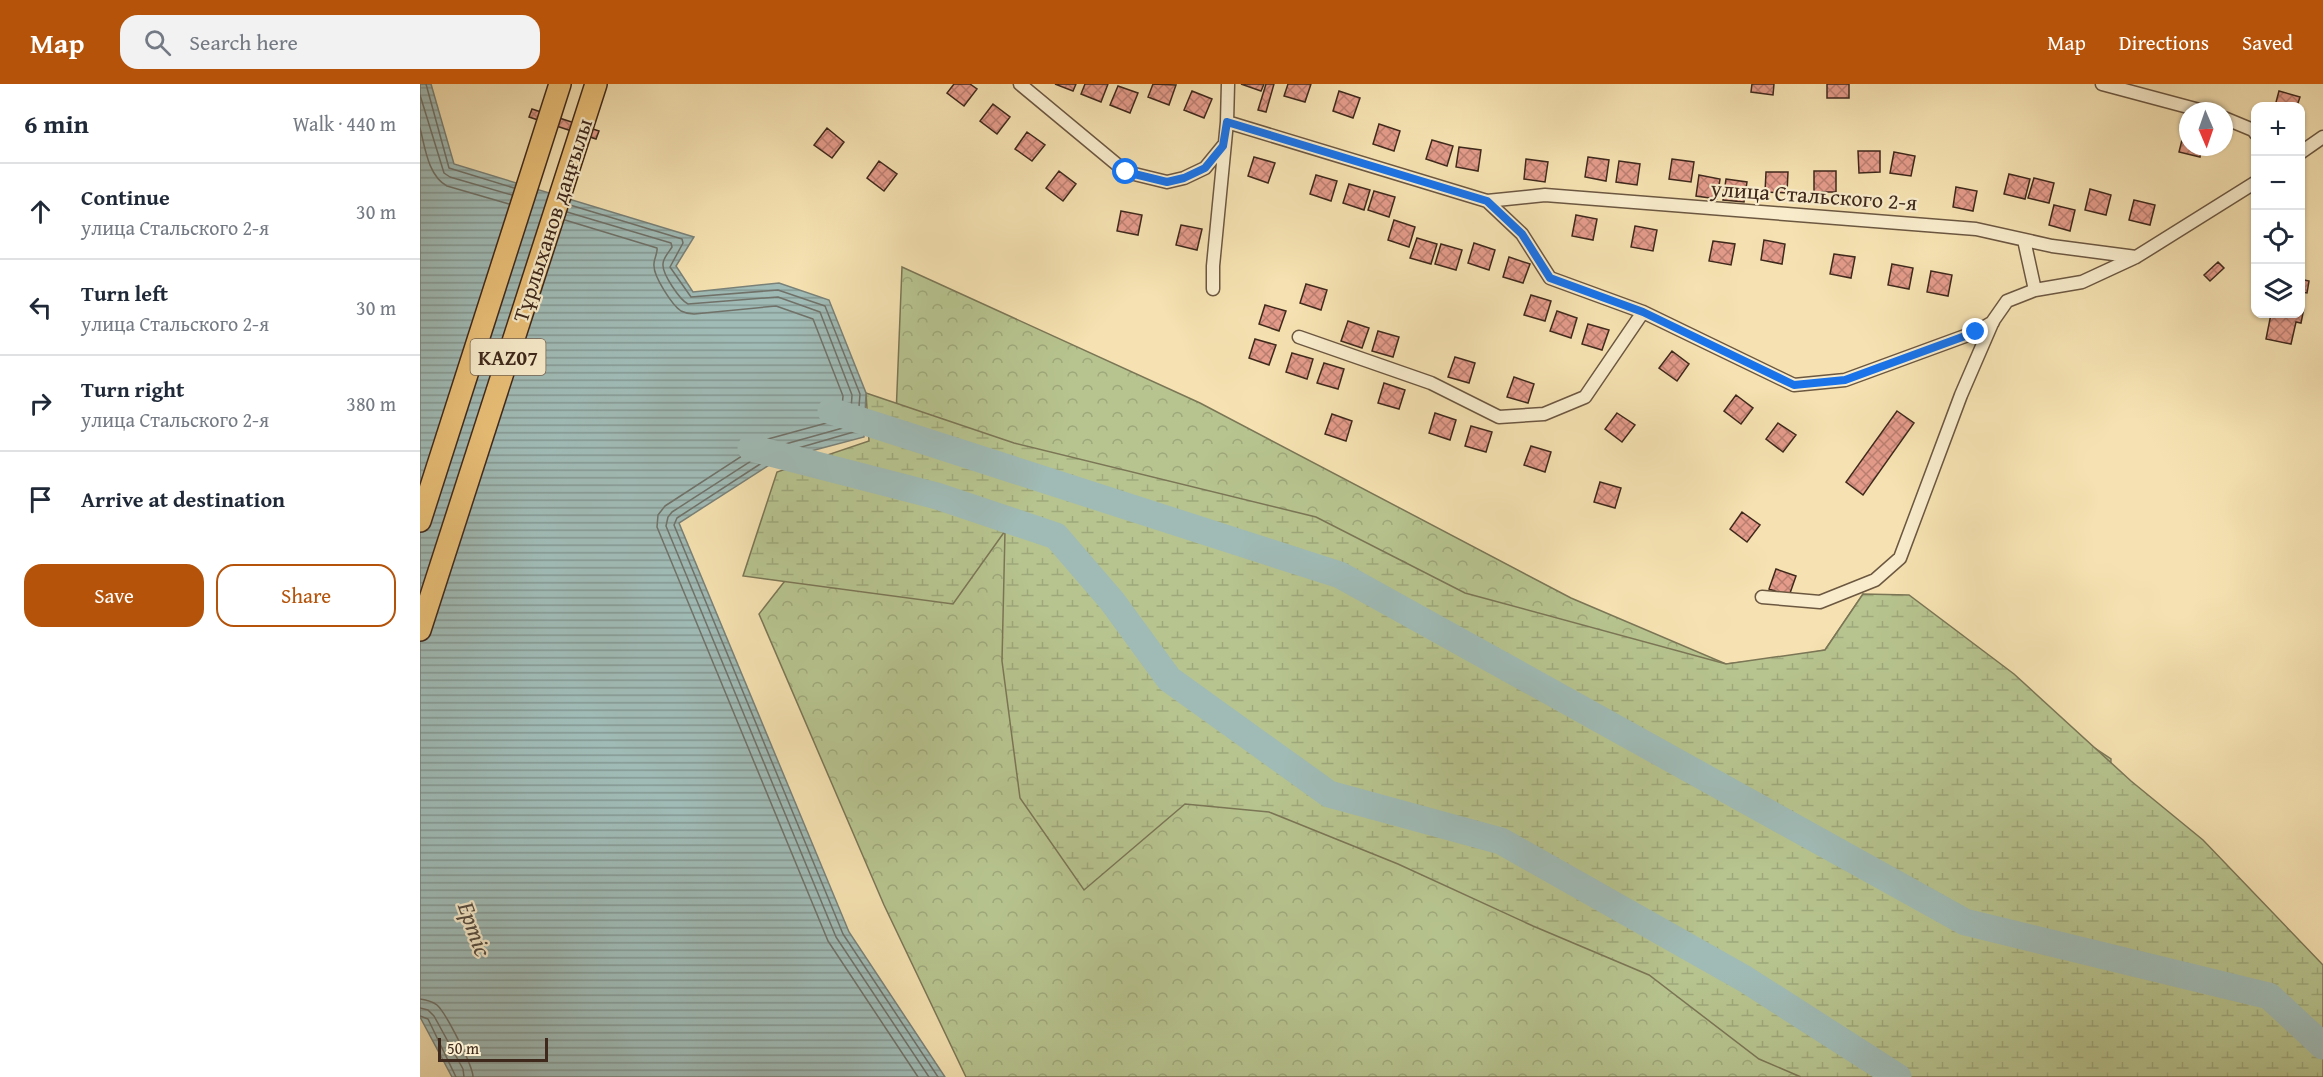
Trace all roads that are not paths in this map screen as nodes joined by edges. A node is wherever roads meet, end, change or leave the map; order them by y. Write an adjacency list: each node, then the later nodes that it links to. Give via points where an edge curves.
1 (560, 84): 22 (highway, Тұрлыханов даңғылы / KAZ07)
2 (596, 84): 24 (highway, Тұрлыханов даңғылы / KAZ07)
3 (1020, 84): 11 (street, via 1126,172 1167,182 1184,178 1205,168)
4 (1228, 84): 7 (street)
5 (2102, 84): 6 (street)
6 (2179, 105)
7 (1227, 122): 11 (street); 14 (street, улица Стальского 2-я)
8 (2233, 122): 9 (street)
9 (2251, 129)
10 (2323, 137): 12 (street)
11 (1223, 146): 17 (street)
12 (2305, 150)
13 (2251, 185): 16 (street)
14 (1487, 201): 15 (street, улица Стальского 2-я, via 1545,195 1976,229); 19 (street, улица Стальского 2-я, via 1522,234 1550,278)
15 (2024, 240): 16 (street, улица Стальского 2-я); 18 (street)
16 (2136, 257): 18 (street, via 2082,282)
17 (1213, 289)
18 (2035, 290): 20 (street, via 2007,302)
19 (1643, 312): 20 (street, улица Стальского 2-я, via 1794,385 1845,380 1976,332); 21 (street, via 1585,397 1544,414 1499,417 1431,383)
20 (1993, 321): 23 (street, via 1900,558 1875,580 1820,602)
21 (1299, 337)
22 (420, 520)
23 (1762, 597)
24 (420, 630)

